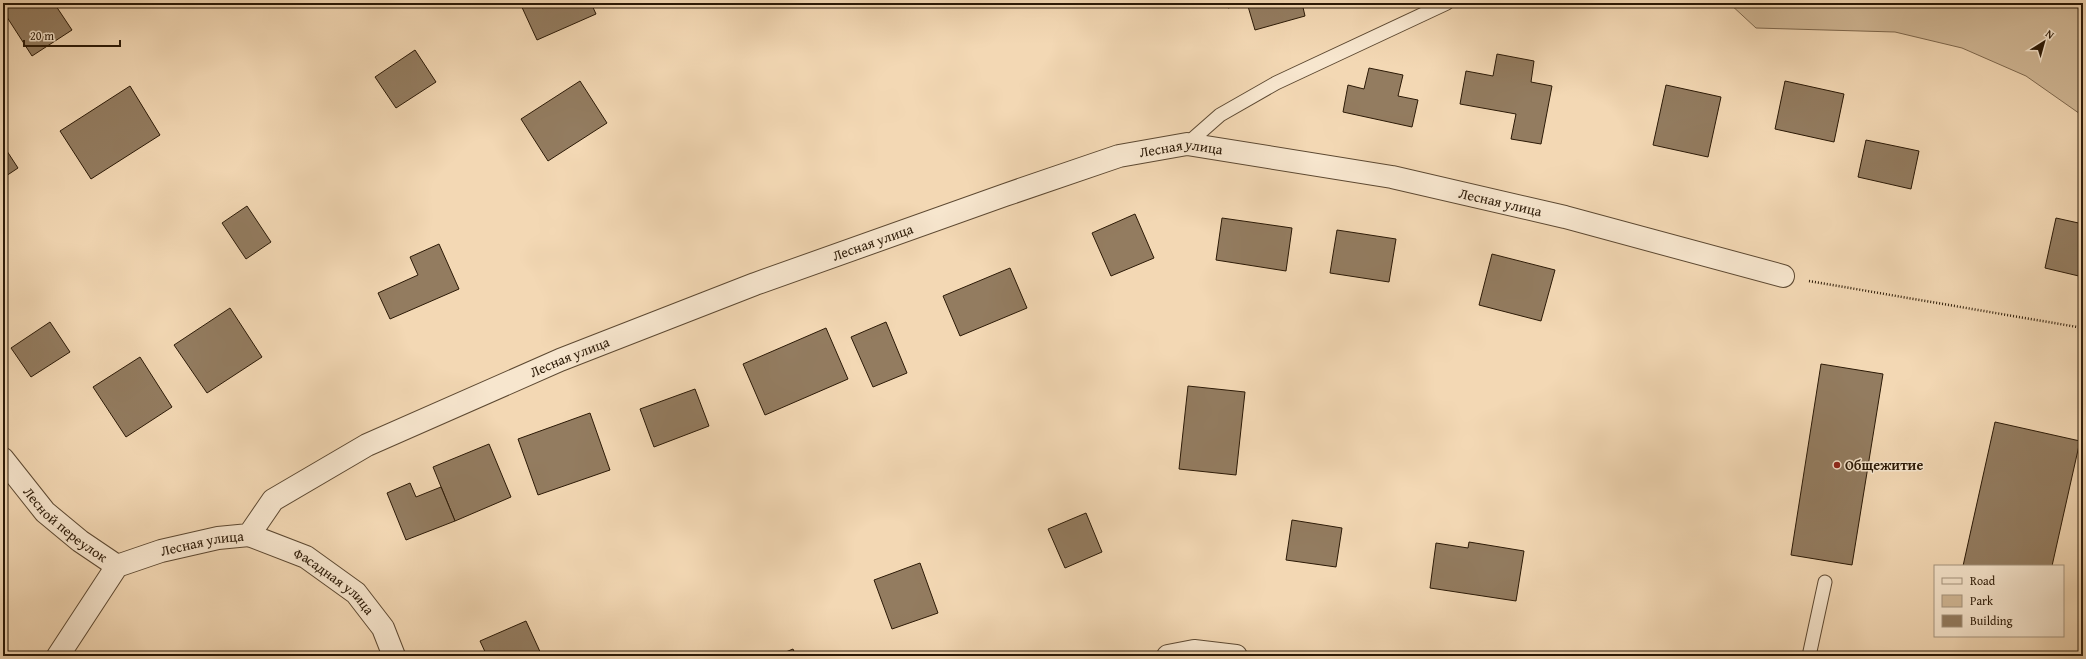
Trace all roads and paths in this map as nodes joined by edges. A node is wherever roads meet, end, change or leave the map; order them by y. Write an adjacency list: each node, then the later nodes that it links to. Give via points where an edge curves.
1 (1448, 3): 2 (lane, via 1276,83 1220,115)
2 (1187, 144): 3 (street, Лесная улица, via 1392,177 1565,218); 6 (street, Лесная улица, via 1119,156 1005,195 755,284 560,360 367,445 273,500)
3 (1783, 276): 4 (path)
4 (2083, 328)
5 (3, 459): 7 (street, Лесной переулок, via 45,512 80,541)
6 (249, 535): 7 (street, Лесная улица, via 218,538 175,548); 10 (street, Фасадная улица, via 306,557 356,593 383,628)
7 (117, 566): 9 (street)
8 (1825, 582): 13 (lane)
9 (58, 656)
10 (394, 656)
11 (1168, 656): 12 (street, via 1194,651)
12 (1236, 656)
13 (1809, 656)

